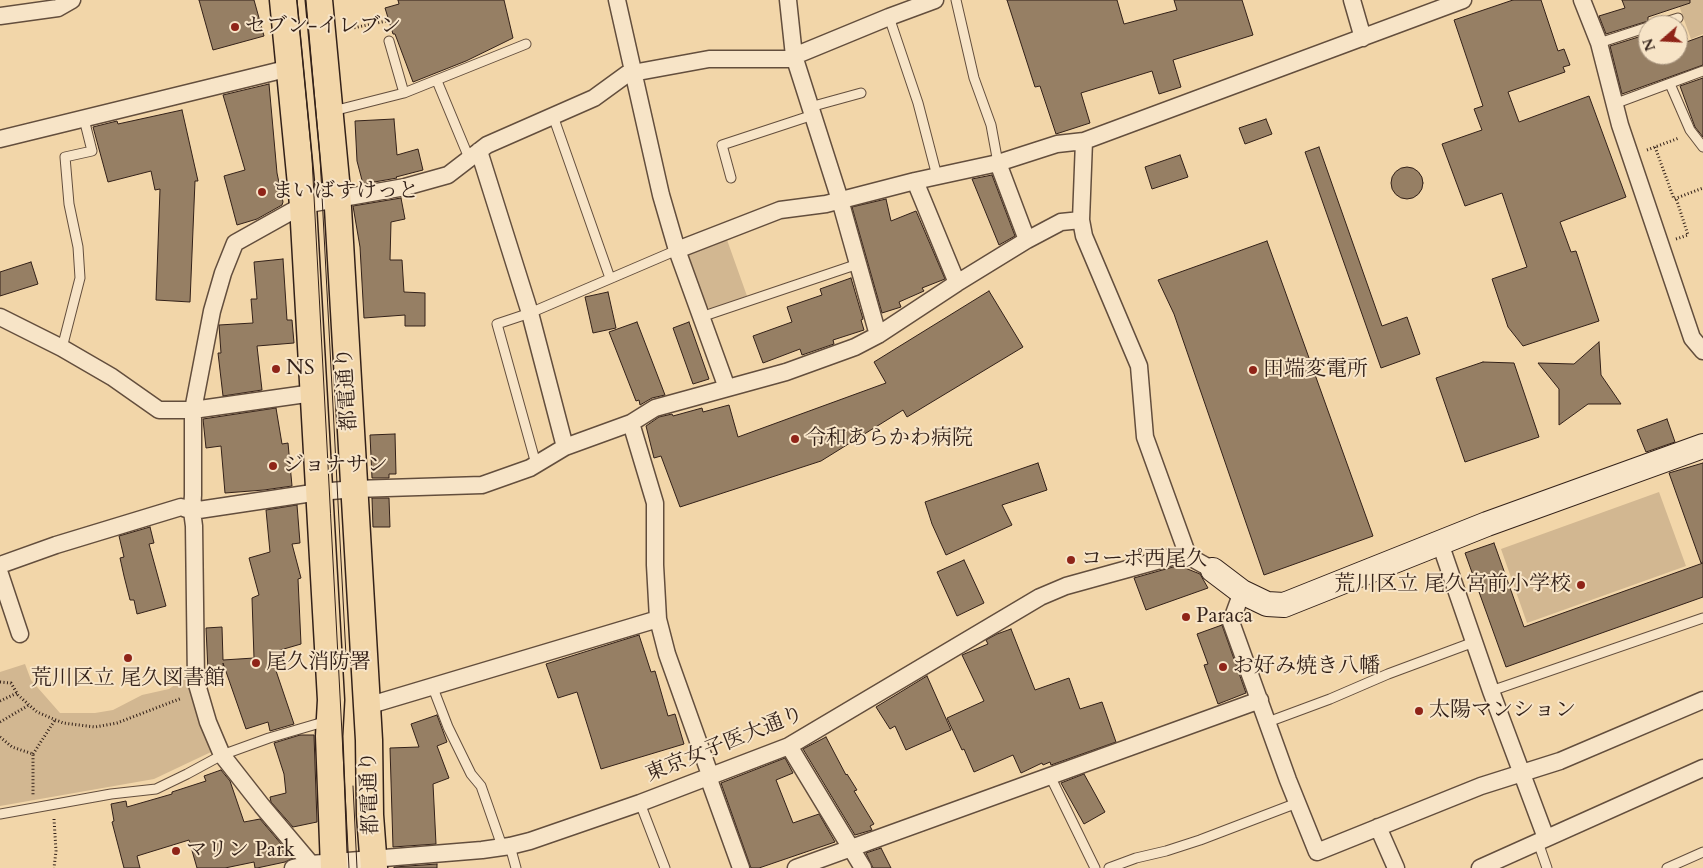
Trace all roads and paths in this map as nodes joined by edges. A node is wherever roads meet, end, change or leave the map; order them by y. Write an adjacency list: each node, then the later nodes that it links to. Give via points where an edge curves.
1 (72, 0): 11 (street, via 58,8)
2 (283, 0): 21 (main road, 都電通り)
3 (319, 0): 30 (main road, 都電通り)
4 (617, 0): 23 (street)
5 (788, 0): 20 (street)
6 (935, 0): 12 (street)
7 (956, 0): 40 (lane, via 974,78 991,125)
8 (1352, 0): 16 (street)
9 (1463, 0): 16 (street)
10 (1582, 0): 19 (street)
11 (0, 16)
12 (889, 17): 20 (street); 41 (lane, via 918,103)
13 (386, 21): 14 (path)
14 (341, 30)
15 (1638, 31): 19 (lane)
16 (1363, 38): 35 (street)
17 (389, 41): 26 (lane)
18 (526, 44): 24 (lane)
19 (1599, 44): 28 (street)
20 (794, 56): 23 (street, via 787,59 709,59); 29 (street)
21 (290, 68): 32 (street); 48 (main road, 都電通り)
22 (1703, 71): 25 (lane)
23 (633, 72): 31 (street, via 594,98); 52 (street)
24 (437, 81): 26 (lane); 38 (lane)
25 (1670, 84): 28 (lane); 33 (lane)
26 (404, 93): 30 (lane)
27 (861, 93): 29 (lane)
28 (1614, 104): 39 (street)
29 (812, 111): 42 (lane, via 722,145); 47 (street)
30 (330, 112): 45 (main road, 都電通り)
31 (553, 116): 38 (street, via 486,145); 54 (lane)
32 (84, 119): 34 (street); 61 (lane, via 92,151 65,157 80,278)
33 (1692, 133): 36 (path); 37 (lane)
34 (0, 139)
35 (1084, 141): 40 (street, via 1058,144); 49 (street)
36 (1655, 147): 39 (path); 46 (path)
37 (1703, 147)
38 (474, 154): 45 (street, via 448,175 404,187); 56 (street)
39 (1630, 156): 51 (street)
40 (998, 163): 41 (street); 50 (street)
41 (937, 176): 43 (street)
42 (732, 178)
43 (915, 181): 47 (street); 55 (street)
44 (1703, 188): 46 (path)
45 (337, 198): 48 (street); 69 (main road, 都電通り)
46 (1676, 198): 51 (path, via 1688,235)
47 (840, 200): 52 (street, via 780,210); 53 (street)
48 (303, 205): 63 (main road, 都電通り); 64 (street, via 235,244 222,273 212,311)
49 (1081, 220): 50 (street, via 1061,222); 73 (street, via 1084,236 1139,366 1145,437)
50 (1027, 240): 55 (street)
51 (1660, 244): 60 (street, via 1692,338)
52 (677, 250): 54 (lane); 58 (street)
53 (858, 264): 58 (lane); 59 (street)
54 (610, 278): 56 (lane)
55 (957, 282): 59 (street)
56 (530, 312): 67 (street); 68 (lane, via 497,324)
57 (0, 317): 61 (street)
58 (701, 317): 62 (street)
59 (878, 335): 62 (street, via 856,347 786,372)
60 (1701, 345)
61 (62, 348): 64 (street, via 160,410)
62 (727, 388): 65 (street, via 655,408)
63 (313, 392): 64 (street); 70 (main road, 都電通り)
64 (193, 410): 71 (street)
65 (631, 423): 67 (street); 79 (street, via 655,504)
66 (1703, 446): 72 (street)
67 (565, 447): 68 (street)
68 (536, 464): 69 (street, via 482,485)
69 (355, 489): 70 (street); 91 (main road, 都電通り)
70 (319, 492): 71 (street); 93 (main road, 都電通り)
71 (192, 511): 74 (street, via 181,508); 84 (street, via 196,681)
72 (1440, 543): 77 (street, via 1284,605 1267,604); 81 (street)
73 (1188, 556): 75 (street); 97 (street, 東京女子医大通り, via 1171,557 1066,586 1040,597)
74 (0, 565)
75 (1214, 570): 77 (street)
76 (0, 574): 80 (street)
77 (1242, 592): 87 (street, via 1231,622)
78 (1703, 618): 85 (lane)
79 (658, 619): 83 (street); 103 (street, via 666,654)
80 (20, 634)
81 (1474, 642): 85 (street); 95 (lane)
82 (0, 682): 86 (path, via 11,683)
83 (433, 688): 91 (street); 111 (lane, via 448,727 471,774 481,786)
84 (199, 691): 92 (path, via 117,723 95,727); 99 (street)
85 (1491, 691): 101 (street)
86 (17, 693): 89 (path); 90 (path)
87 (1260, 700): 95 (street); 102 (street)
88 (1703, 700): 101 (street, via 1560,761)
89 (0, 701)
90 (29, 705): 92 (path); 94 (path)
91 (367, 706): 114 (main road, 都電通り)
92 (54, 720): 98 (path)
93 (330, 721): 99 (lane); 115 (main road, 都電通り)
94 (0, 722)
95 (1268, 722): 105 (street)
96 (0, 737): 98 (path, via 12,747)
97 (789, 746): 103 (street, 東京女子医大通り); 112 (street)
98 (33, 754): 107 (path)
99 (222, 755): 106 (lane, via 156,789); 115 (street, via 262,806)
100 (1703, 768): 110 (street)
101 (1522, 773): 109 (street, via 1480,786); 110 (street)
102 (1050, 776): 112 (street); 123 (lane)
103 (710, 777): 104 (street, 東京女子医大通り); 120 (street)
104 (640, 803): 111 (street, 東京女子医大通り, via 530,841); 119 (lane)
105 (1297, 803): 109 (street, via 1317,852); 124 (lane, via 1200,840)
106 (53, 804): 107 (lane); 116 (path)
107 (33, 808): 108 (lane)
108 (0, 814)
109 (1378, 827): 125 (street)
110 (1542, 840): 126 (street); 127 (lane)
111 (506, 846): 114 (street, 東京女子医大通り); 118 (lane)
112 (852, 848): 121 (street); 122 (street)
113 (1703, 852): 128 (lane)
114 (374, 863): 115 (street, 東京女子医大通り)
115 (326, 865): 117 (street, 東京女子医大通り)
116 (54, 868)
117 (292, 868)
118 (516, 868)
119 (665, 868)
120 (741, 868)
121 (796, 868)
122 (863, 868)
123 (1095, 868)
124 (1109, 868)
125 (1396, 868)
126 (1480, 868)
127 (1547, 868)
128 (1667, 868)

